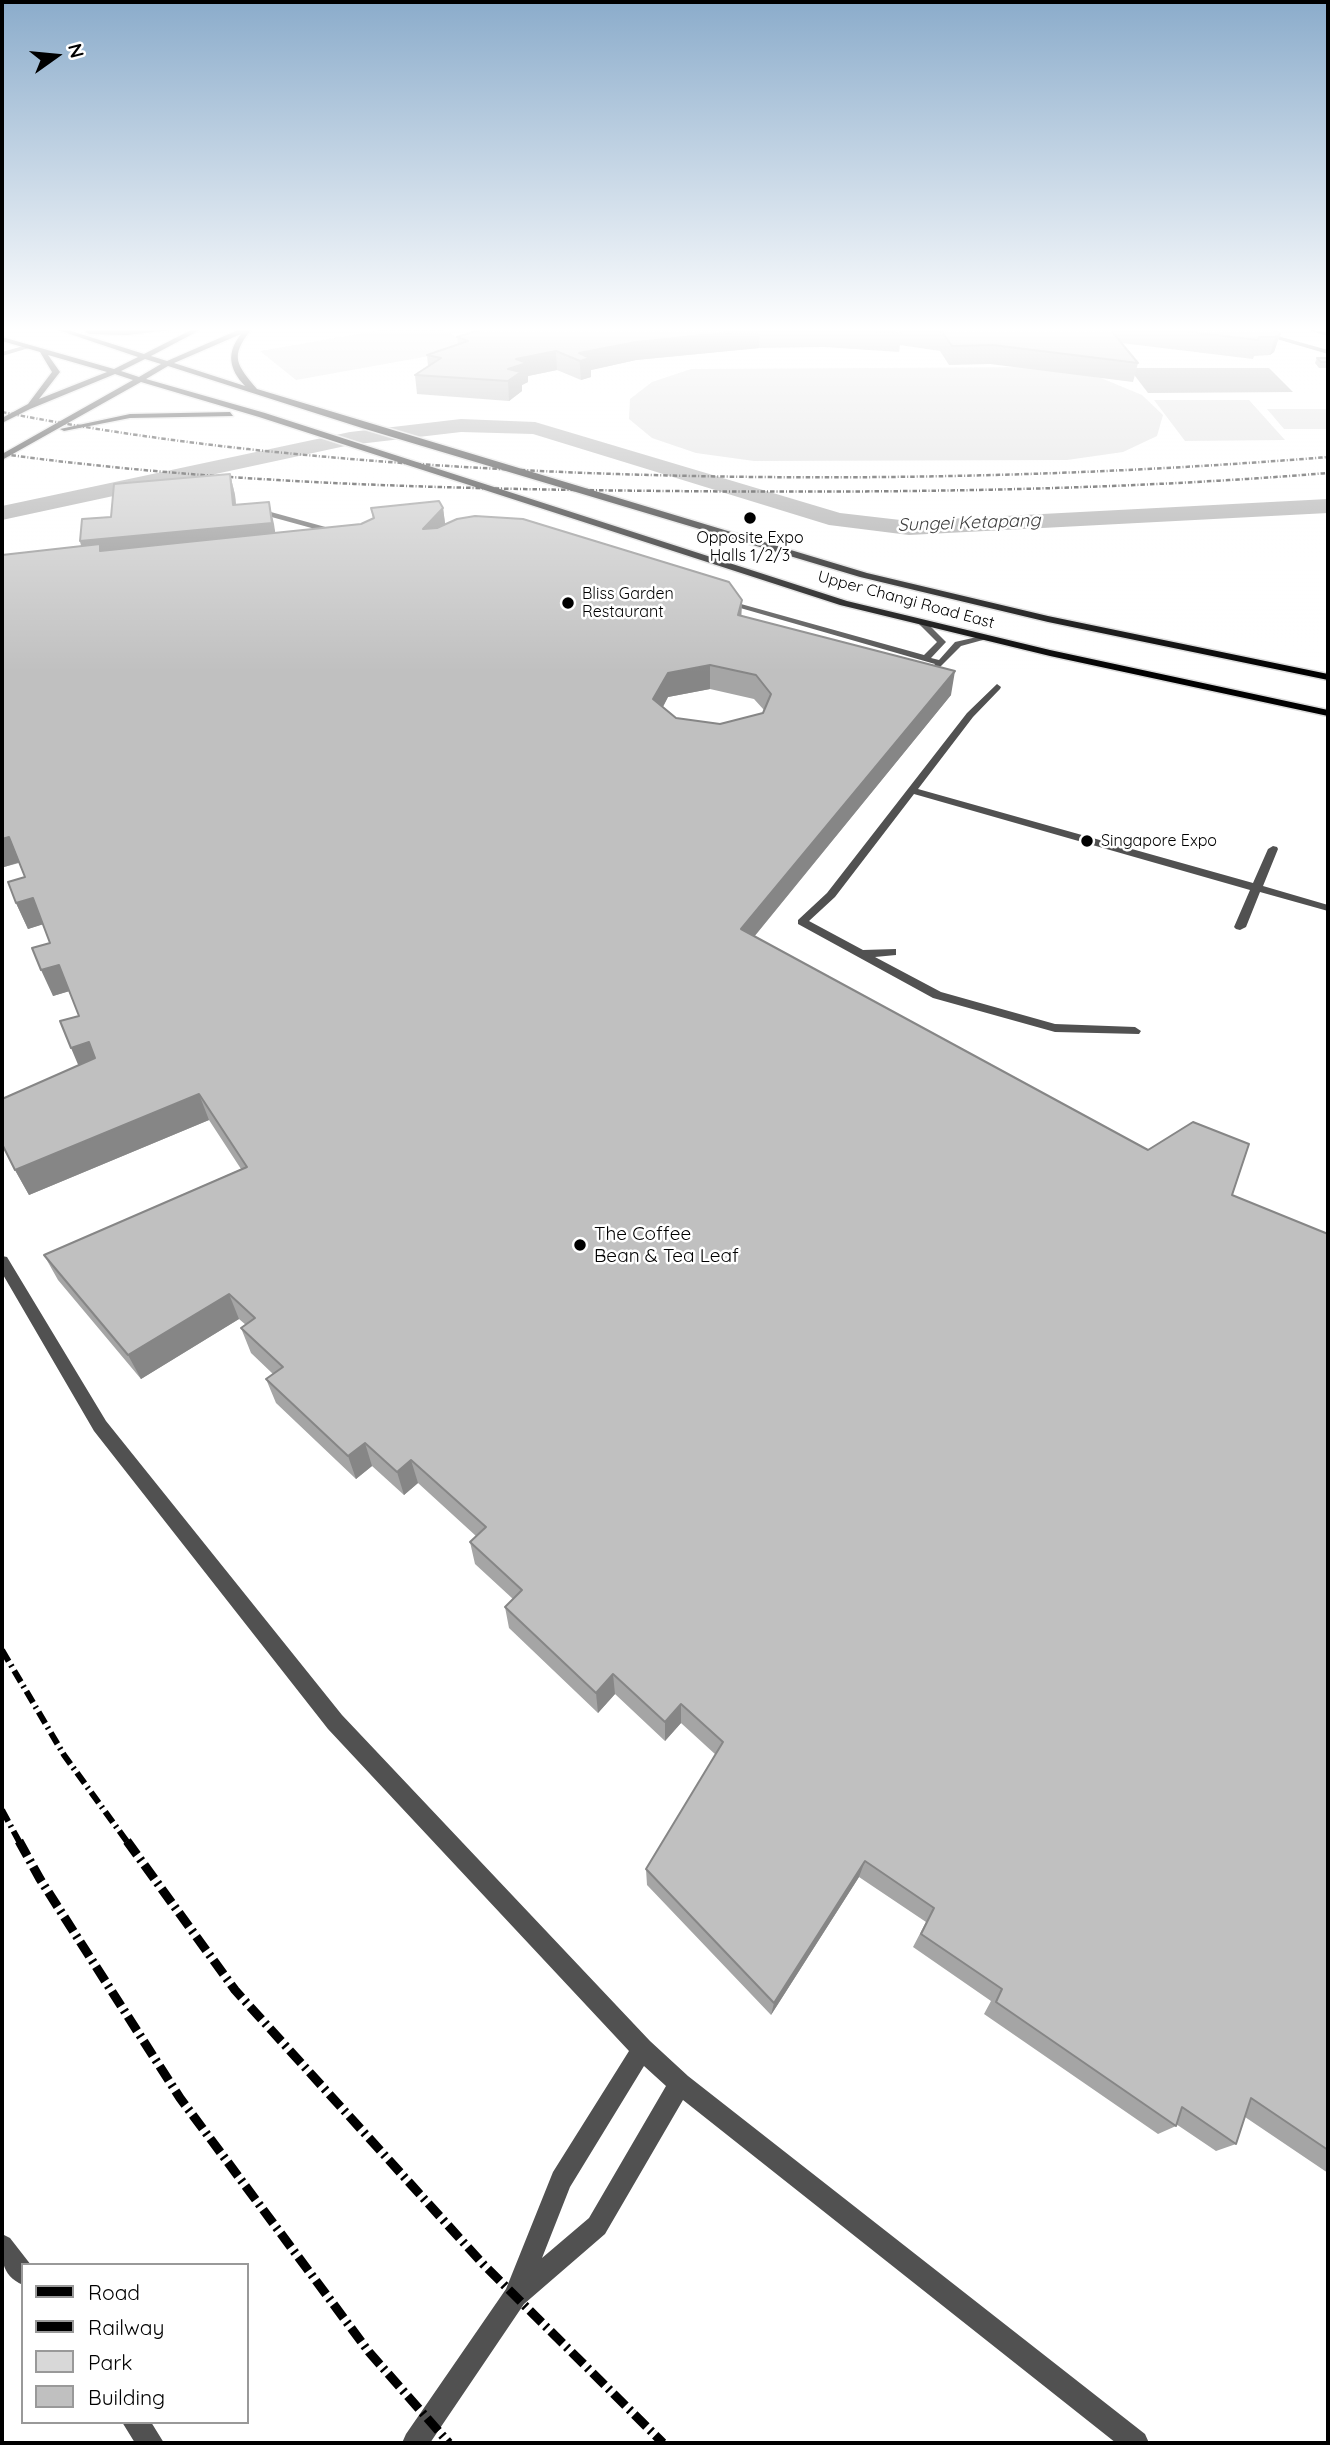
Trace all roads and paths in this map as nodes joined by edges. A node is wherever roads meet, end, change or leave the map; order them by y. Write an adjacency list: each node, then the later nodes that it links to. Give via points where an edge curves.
1 (23, 444): 4 (main road)
2 (351, 444): 9 (main road, Upper Changi Road East, via 844,603)
3 (429, 444): 14 (main road, Upper Changi Road East, via 864,575 1048,620)
4 (2, 457)
5 (260, 511): 6 (street, via 346,538)
6 (331, 542)
7 (722, 600): 8 (street)
8 (784, 619): 10 (street); 12 (street)
9 (921, 622): 11 (main road, Upper Changi Road East); 12 (street, via 943,642)
10 (777, 627)
11 (986, 638): 13 (street, via 958,644); 17 (main road, Upper Changi Road East)
12 (925, 659): 13 (street)
13 (940, 663): 15 (street)
14 (1328, 677)
15 (927, 679)
16 (996, 687): 18 (street)
17 (1328, 713)
18 (913, 791): 20 (street); 24 (street, via 831,895 802,922)
19 (1273, 849): 20 (street)
20 (1257, 888): 21 (street); 22 (street)
21 (1328, 908)
22 (1240, 927)
23 (892, 952): 24 (street)
24 (861, 954): 25 (street, via 937,995 1042,1025)
25 (1135, 1031)
26 (2, 1261): 27 (street, via 100,1426 335,1722)
27 (642, 2049): 28 (street); 31 (street, via 561,2180)
28 (680, 2084): 31 (street, via 597,2226); 35 (street)
29 (2, 2246): 30 (street)
30 (21, 2270)
31 (515, 2297): 34 (street)
32 (137, 2424): 33 (street)
33 (151, 2443)
34 (415, 2443)
35 (1136, 2443)

